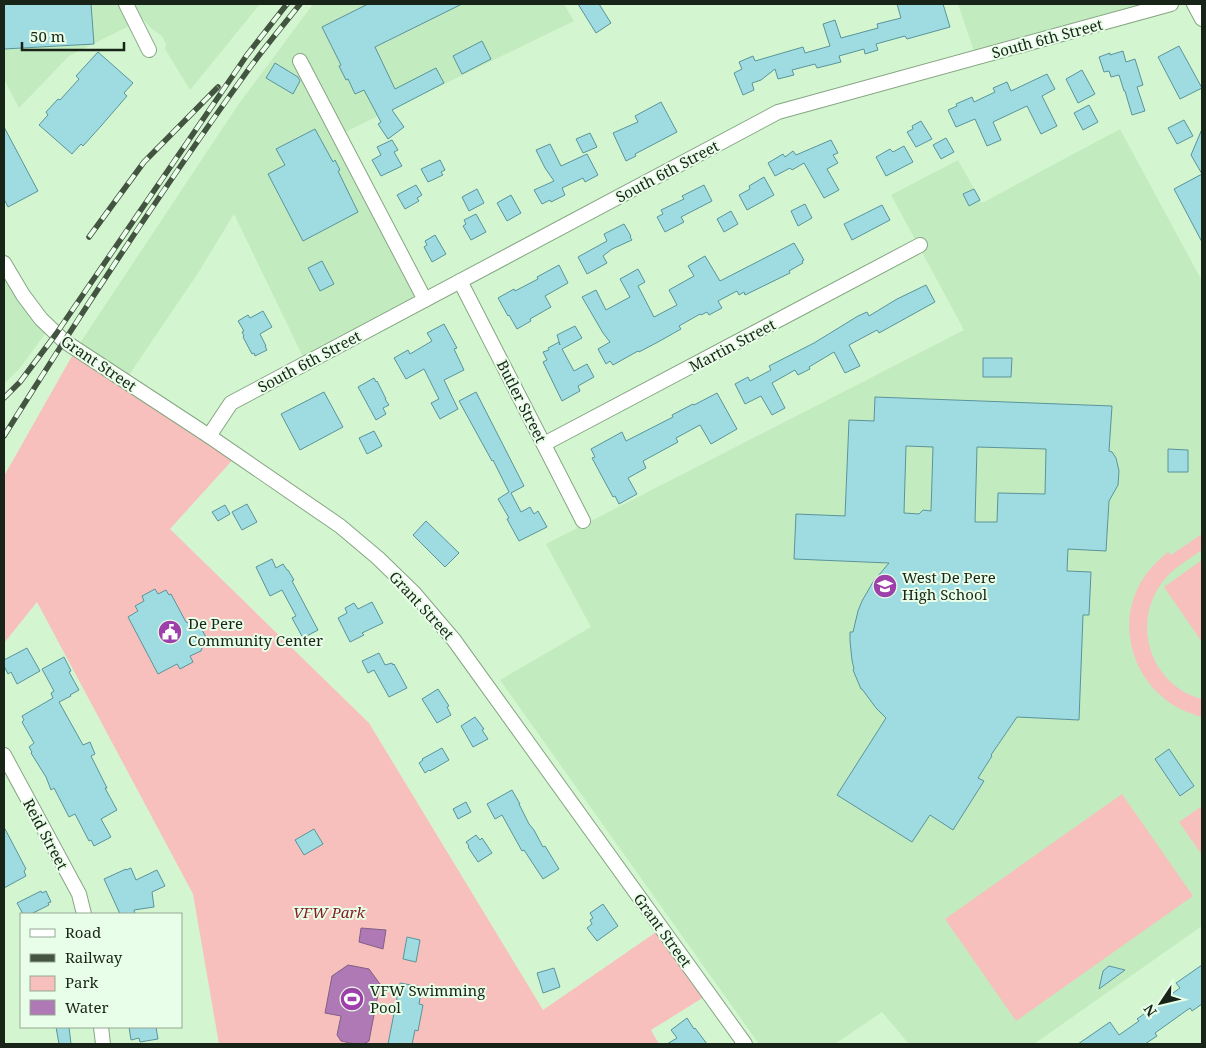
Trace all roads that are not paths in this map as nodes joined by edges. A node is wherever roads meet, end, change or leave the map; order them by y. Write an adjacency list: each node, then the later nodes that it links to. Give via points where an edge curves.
1 (126, 4): 5 (street)
2 (1171, 4): 9 (street, South 6th Street, via 778,112)
3 (1194, 4): 4 (street)
4 (1202, 19)
5 (149, 50)
6 (300, 61): 10 (street)
7 (920, 245): 12 (street, Martin Street)
8 (4, 262): 11 (street, Grant Street, via 41,319 64,341)
9 (460, 281): 10 (street, South 6th Street); 12 (street, Butler Street)
10 (425, 300): 11 (street, South 6th Street, via 231,403)
11 (209, 436): 18 (street, Grant Street, via 340,526 414,593 454,640)
12 (544, 444): 13 (street, Butler Street)
13 (584, 521)
14 (4, 755): 15 (street, Reid Street, via 79,894)
15 (84, 913)
16 (101, 1028): 17 (street)
17 (103, 1044)
18 (745, 1044)

